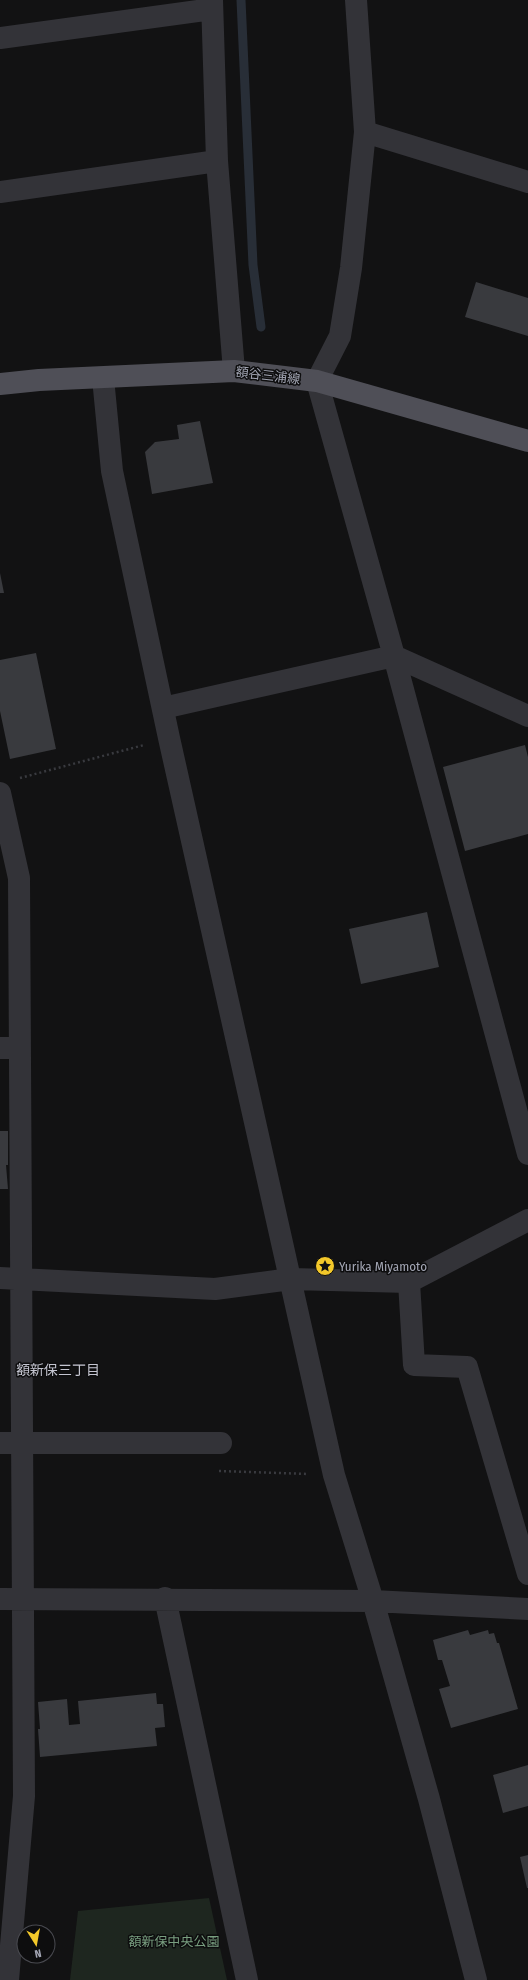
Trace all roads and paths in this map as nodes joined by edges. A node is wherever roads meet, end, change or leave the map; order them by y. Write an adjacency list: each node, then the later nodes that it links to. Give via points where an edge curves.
1 (356, 0): 4 (street)
2 (212, 4): 3 (street); 5 (street)
3 (0, 38)
4 (365, 132): 6 (street); 10 (street, via 351,268 340,336)
5 (217, 161): 7 (street); 8 (street)
6 (528, 182)
7 (0, 192)
8 (243, 372): 9 (main road, 額谷三浦線); 10 (main road, 額谷三浦線)
9 (103, 378): 11 (main road, 額谷三浦線); 14 (street, via 112,471)
10 (309, 380): 12 (main road, 額谷三浦線); 13 (street)
11 (0, 384)
12 (528, 441)
13 (394, 656): 14 (street); 15 (street); 20 (street)
14 (163, 708): 16 (street)
15 (528, 716)
16 (169, 738): 17 (path); 23 (street)
17 (8, 786): 18 (street)
18 (10, 878): 19 (street)
19 (10, 1048): 22 (street)
20 (528, 1154)
21 (528, 1220): 24 (street)
22 (10, 1278): 23 (street, via 215,1289); 26 (street)
23 (291, 1279): 24 (street); 28 (street)
24 (409, 1282): 29 (street, via 414,1365 467,1367)
25 (0, 1443): 26 (street)
26 (22, 1443): 27 (street); 30 (street)
27 (220, 1443): 28 (path, via 218,1471)
28 (334, 1475): 33 (street)
29 (528, 1574)
30 (22, 1598): 31 (street); 32 (street); 35 (street, via 24,1796)
31 (165, 1598): 33 (street); 36 (street)
32 (0, 1599)
33 (373, 1601): 34 (street); 37 (street, via 429,1799)
34 (528, 1610)
35 (8, 1980)
36 (247, 1980)
37 (476, 1980)

